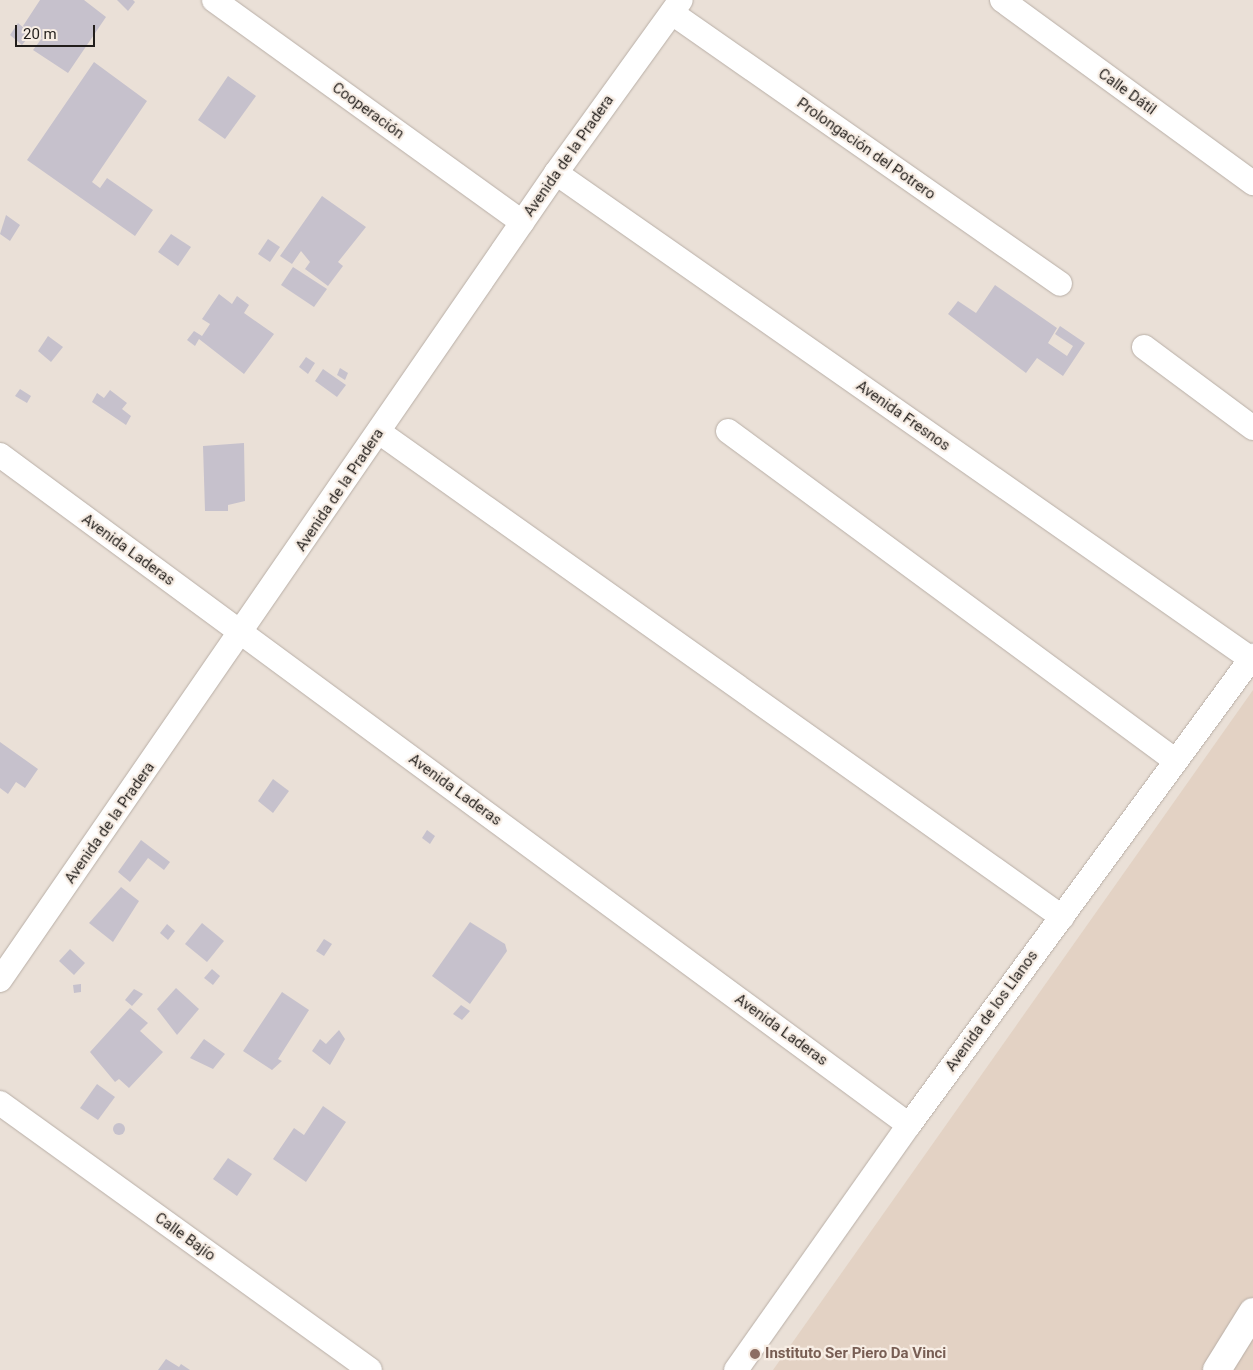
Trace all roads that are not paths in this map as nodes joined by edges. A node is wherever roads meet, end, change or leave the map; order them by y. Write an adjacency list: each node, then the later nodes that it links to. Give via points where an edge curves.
1 (214, 0): 6 (street, Cooperación)
2 (1002, 0): 5 (street, Calle Dátil)
3 (677, 6): 4 (street, Avenida de la Pradera); 7 (street, Prolongación del Potrero)
4 (556, 173): 6 (street, Avenida de la Pradera); 14 (street, Avenida Fresnos)
5 (1253, 183)
6 (522, 222): 11 (street, Avenida de la Pradera)
7 (1060, 284)
8 (1144, 347): 9 (street)
9 (1253, 428)
10 (728, 431): 15 (street)
11 (379, 432): 13 (street, Avenida de la Pradera); 16 (street)
12 (0, 455): 13 (street, Avenida Laderas)
13 (242, 634): 17 (street, Avenida de la Pradera); 19 (street, Avenida Laderas)
14 (1252, 657): 15 (street, Avenida de los Llanos)
15 (1176, 761): 16 (street, Avenida de los Llanos)
16 (1062, 917): 19 (street, Avenida de los Llanos)
17 (0, 980)
18 (0, 1103): 21 (street, Calle Bajío)
19 (909, 1124): 22 (street, Avenida de los Llanos)
20 (1253, 1312): 23 (street)
21 (370, 1370)
22 (736, 1370)
23 (1217, 1370)

